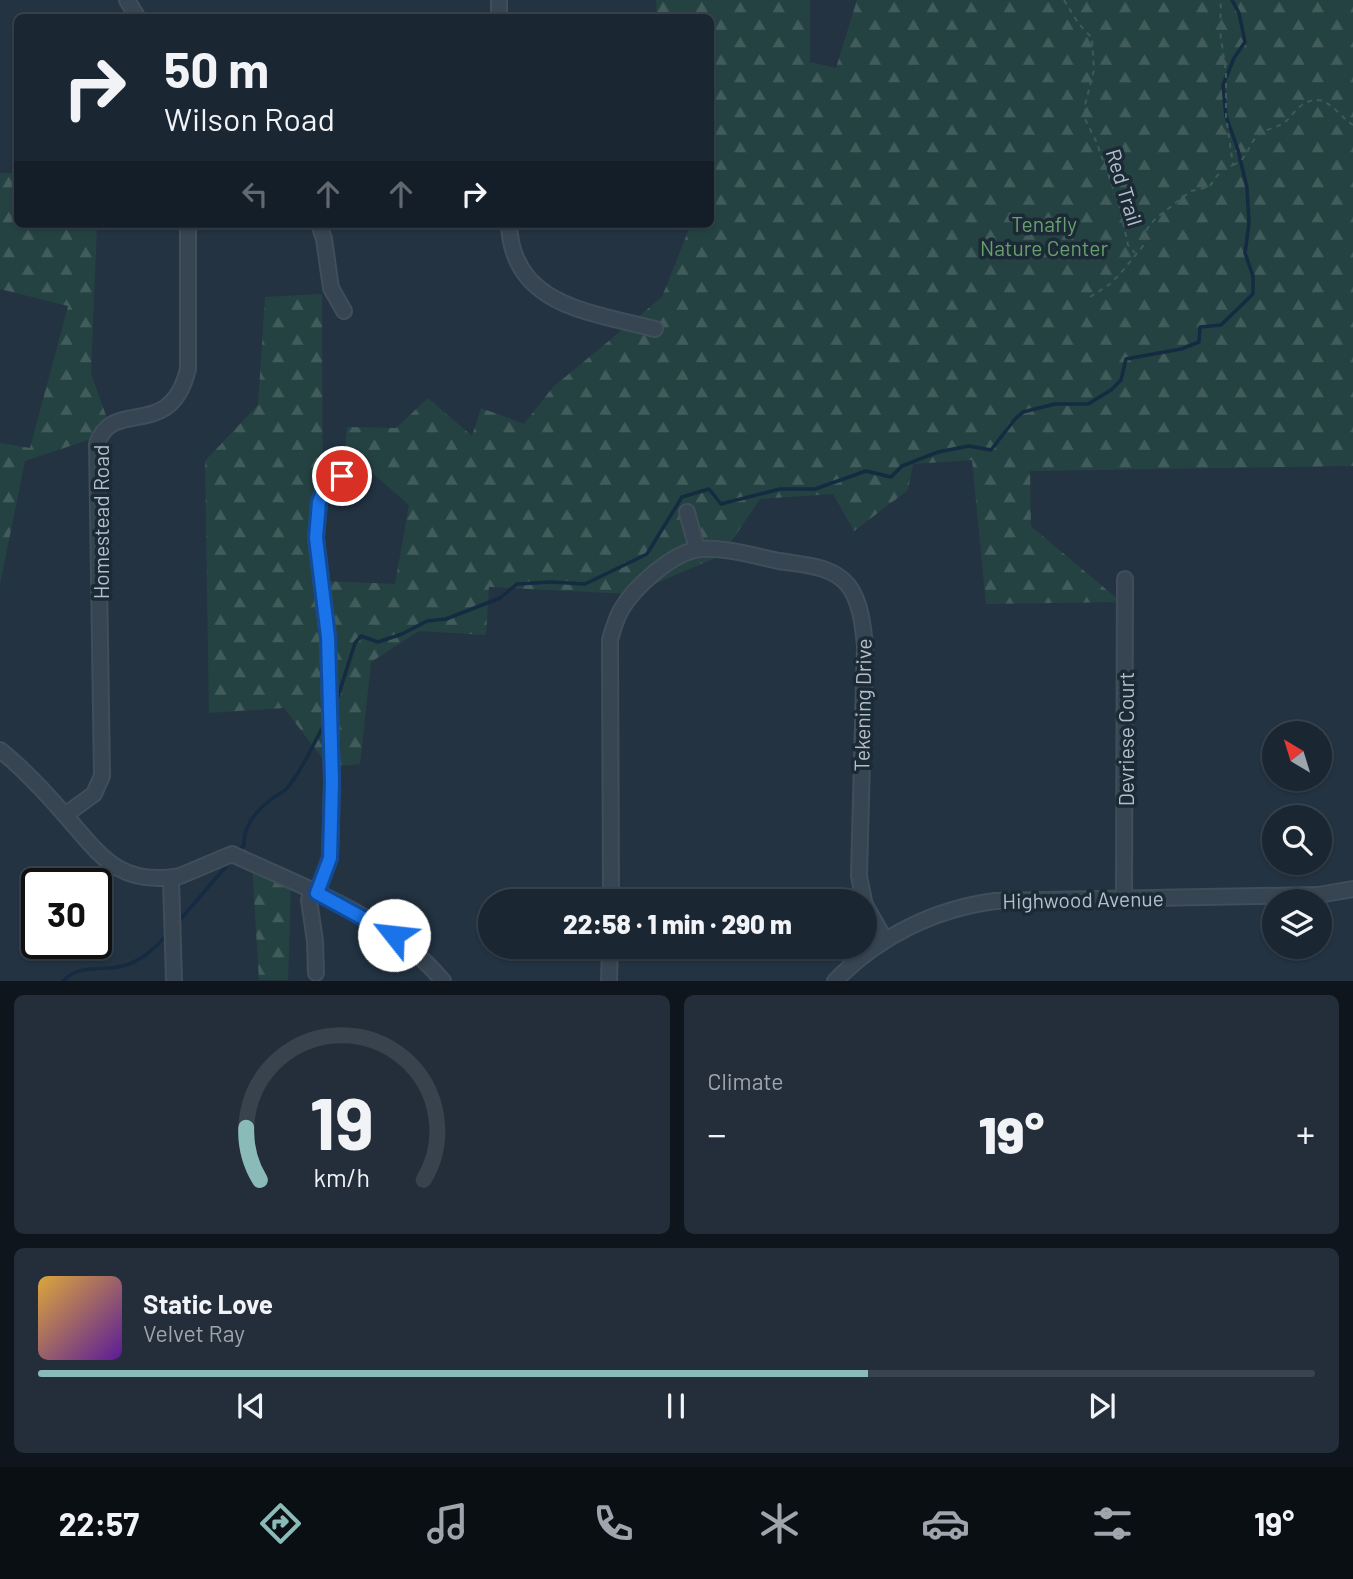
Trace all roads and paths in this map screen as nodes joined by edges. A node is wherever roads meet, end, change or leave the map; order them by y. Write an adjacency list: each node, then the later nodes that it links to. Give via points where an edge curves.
1 (1064, 0): 8 (path, Red Trail, via 1092,38 1094,70 1085,119 1119,204 1128,245)
2 (1221, 0): 4 (path)
3 (1353, 125): 4 (path, Red Trail, via 1334,106 1308,102 1257,137 1242,161)
4 (1233, 165): 8 (path, Red Trail, via 1223,168 1209,187 1191,191 1155,219)
5 (188, 228): 17 (street, Homestead Road, via 185,382 160,411 113,422 105,427 97,444 102,776 94,794)
6 (320, 228): 10 (street, via 331,288)
7 (510, 228): 11 (street, via 521,270 543,294 565,305)
8 (1136, 254): 9 (path, via 1110,284)
9 (1090, 297)
10 (344, 311)
11 (655, 329)
12 (359, 480): 22 (street, via 342,476 332,480 319,502 316,538 328,637 332,782 330,858)
13 (687, 512): 14 (street)
14 (697, 549): 19 (street, via 670,560 633,594 614,623 610,640); 20 (street, Tekening Drive, via 826,570 853,593 865,646)
15 (1125, 579): 23 (street, Devriese Court)
16 (0, 750): 17 (street)
17 (65, 815): 18 (street, via 111,865 140,877)
18 (171, 878): 22 (street, via 232,854); 28 (street)
19 (611, 889)
20 (862, 889)
21 (1353, 889): 23 (street, Highwood Avenue, via 1318,895)
22 (314, 892): 27 (street, via 309,900); 29 (street, via 394,935)
23 (1124, 898): 25 (street, Highwood Avenue, via 972,904 929,917)
24 (877, 926): 25 (street, Tekening Drive)
25 (885, 940): 31 (street, Highwood Avenue)
26 (610, 959): 30 (street)
27 (316, 973)
28 (174, 981)
29 (443, 981)
30 (609, 981)
31 (835, 981)

